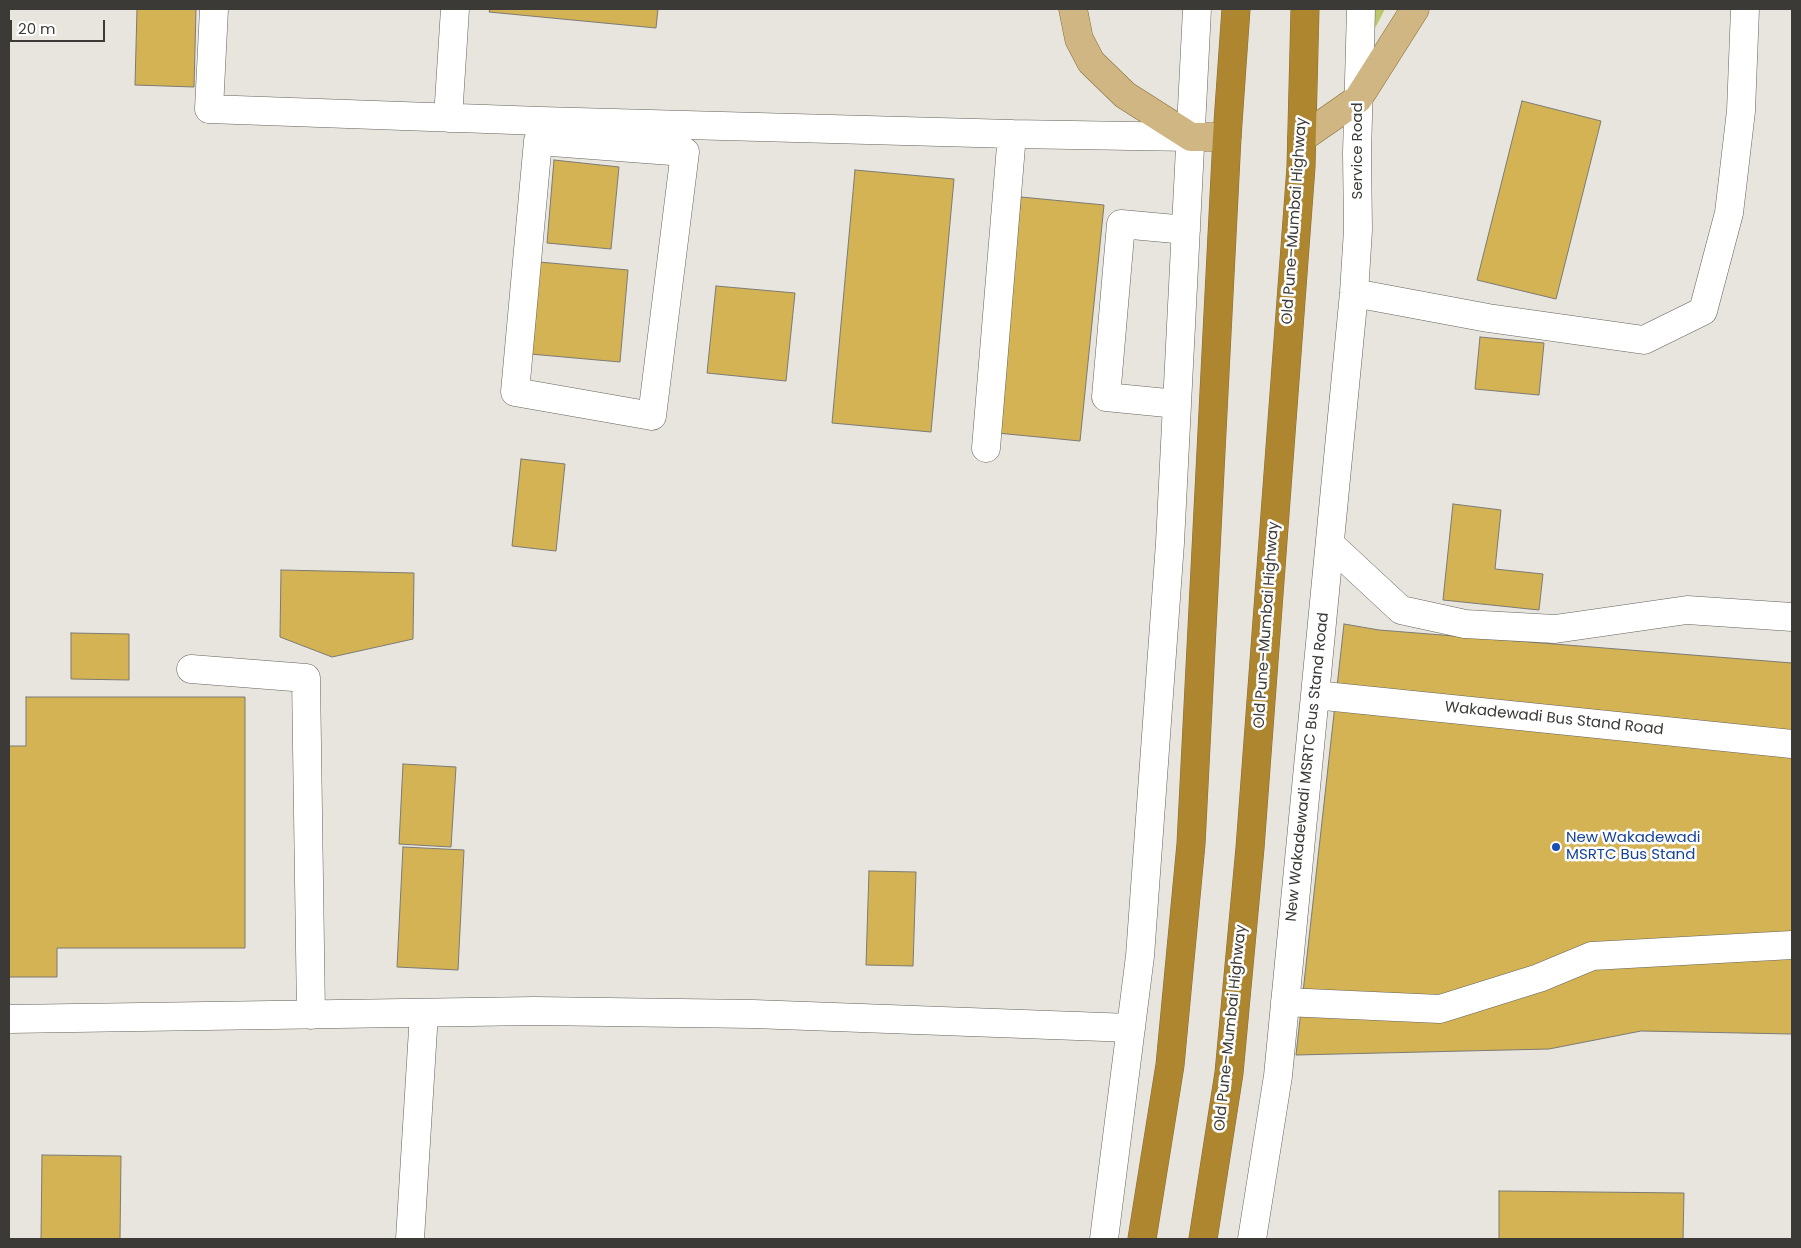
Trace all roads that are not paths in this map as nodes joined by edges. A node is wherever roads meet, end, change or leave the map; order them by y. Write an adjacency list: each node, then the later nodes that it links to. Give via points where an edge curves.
1 (214, 9): 11 (street, via 209,110)
2 (455, 9): 11 (street)
3 (1073, 9): 14 (main road, via 1079,39 1091,62 1125,95)
4 (1197, 9): 14 (street)
5 (1236, 9): 15 (highway)
6 (1305, 9): 16 (highway, Old Pune–Mumbai Highway)
7 (1361, 9): 10 (street, Service Road)
8 (1415, 9): 10 (main road)
9 (1745, 9): 18 (street, via 1741,111 1729,213 1703,311 1644,340 1488,318)
10 (1358, 99): 16 (main road); 18 (street, Service Road, via 1358,230)
11 (448, 118): 12 (street)
12 (540, 131): 12 (street, via 514,392 652,416 685,152); 13 (street)
13 (1012, 134): 14 (street); 20 (street)
14 (1191, 138): 15 (main road); 17 (street)
15 (1227, 138): 34 (highway, via 1191,844 1170,1065)
16 (1302, 138): 35 (highway, Old Pune–Mumbai Highway, via 1250,848 1229,1073)
17 (1186, 230): 19 (street); 19 (street, via 1121,224 1106,397)
18 (1354, 294): 21 (street, New Wakadewadi MSRTC Bus Stand Road)
19 (1177, 404): 31 (street, via 1146,877)
20 (986, 448)
21 (1330, 544): 22 (street, via 1401,610 1465,624 1555,629 1687,610); 24 (street, New Wakadewadi MSRTC Bus Stand Road)
22 (1792, 617)
23 (191, 669): 29 (street, via 306,678)
24 (1315, 695): 25 (street, Wakadewadi Bus Stand Road); 27 (street, New Wakadewadi MSRTC Bus Stand Road)
25 (1792, 744)
26 (1792, 945): 27 (street, via 1592,956 1539,978 1440,1009)
27 (1284, 1002): 36 (street, New Wakadewadi MSRTC Bus Stand Road, via 1278,1076)
28 (424, 1013): 29 (street); 31 (street, via 753,1014); 32 (street)
29 (311, 1014): 30 (street)
30 (9, 1019)
31 (1131, 1028): 33 (street)
32 (410, 1239)
33 (1104, 1239)
34 (1142, 1239)
35 (1203, 1239)
36 (1252, 1239)

